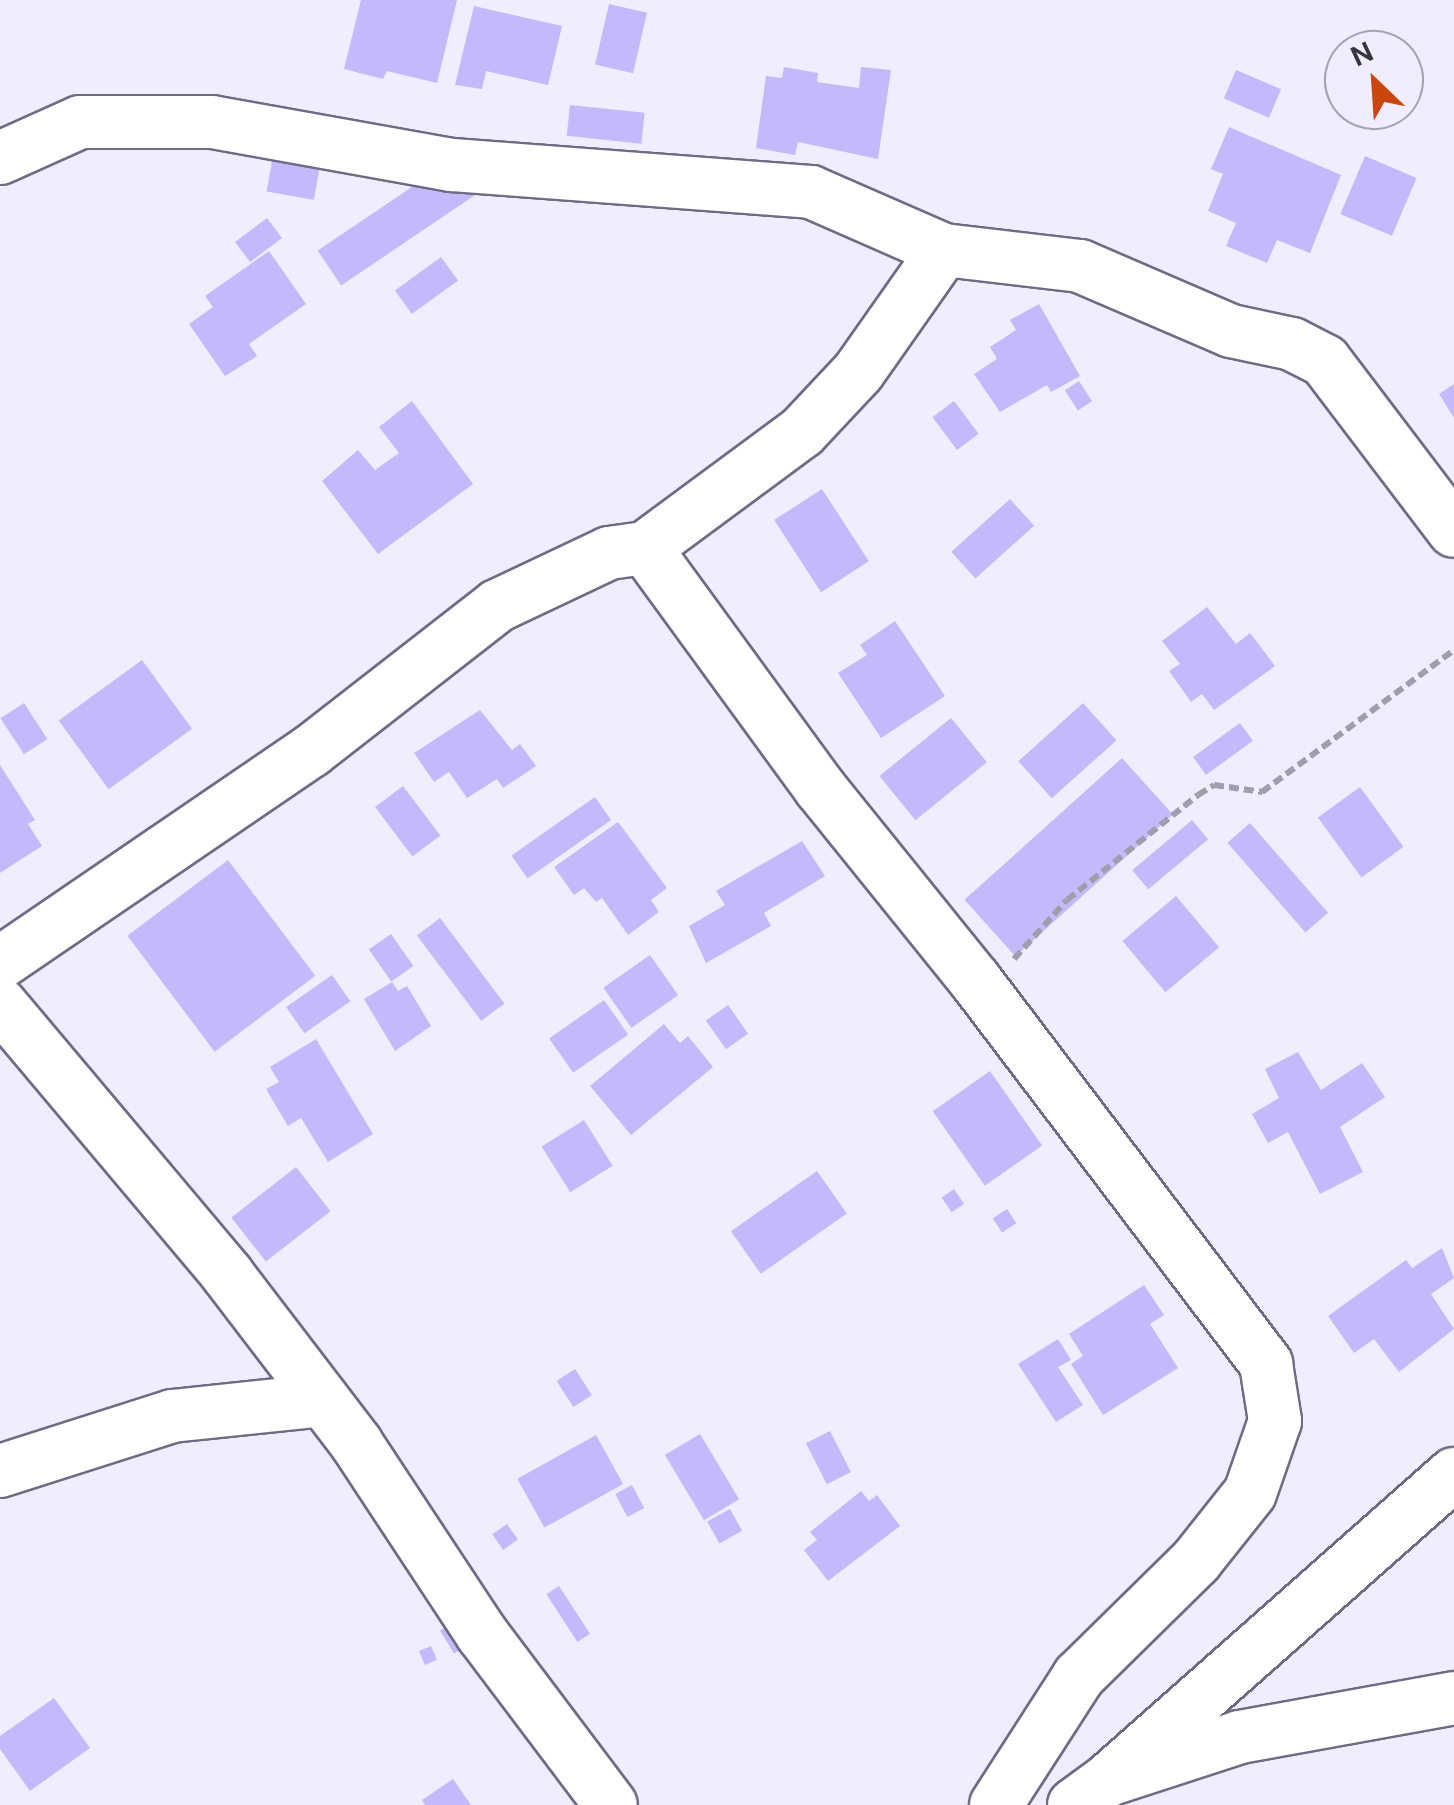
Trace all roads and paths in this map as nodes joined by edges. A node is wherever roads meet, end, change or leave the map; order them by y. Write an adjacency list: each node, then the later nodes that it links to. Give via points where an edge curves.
1 (0, 158): 2 (street, via 80,122 212,122 452,166 811,192)
2 (944, 250): 3 (street, via 1080,266 1231,331 1292,344 1325,361); 4 (street, via 860,371 802,432)
3 (1454, 532)
4 (646, 548): 6 (street, via 609,554 497,606 310,751); 7 (street, via 820,788)
5 (1454, 650): 7 (path, via 1262,792 1214,786 1198,795 1067,900 1015,956)
6 (0, 963)
7 (990, 999): 15 (street, via 1266,1364 1275,1421 1250,1493 1196,1561 1079,1676)
8 (0, 1004): 9 (street, via 227,1274)
9 (323, 1400): 10 (street, via 172,1416); 14 (street, via 482,1634)
10 (0, 1471)
11 (1454, 1474): 13 (street)
12 (1454, 1698): 13 (street, via 1240,1736)
13 (1090, 1792)
14 (611, 1805)
15 (996, 1805)

